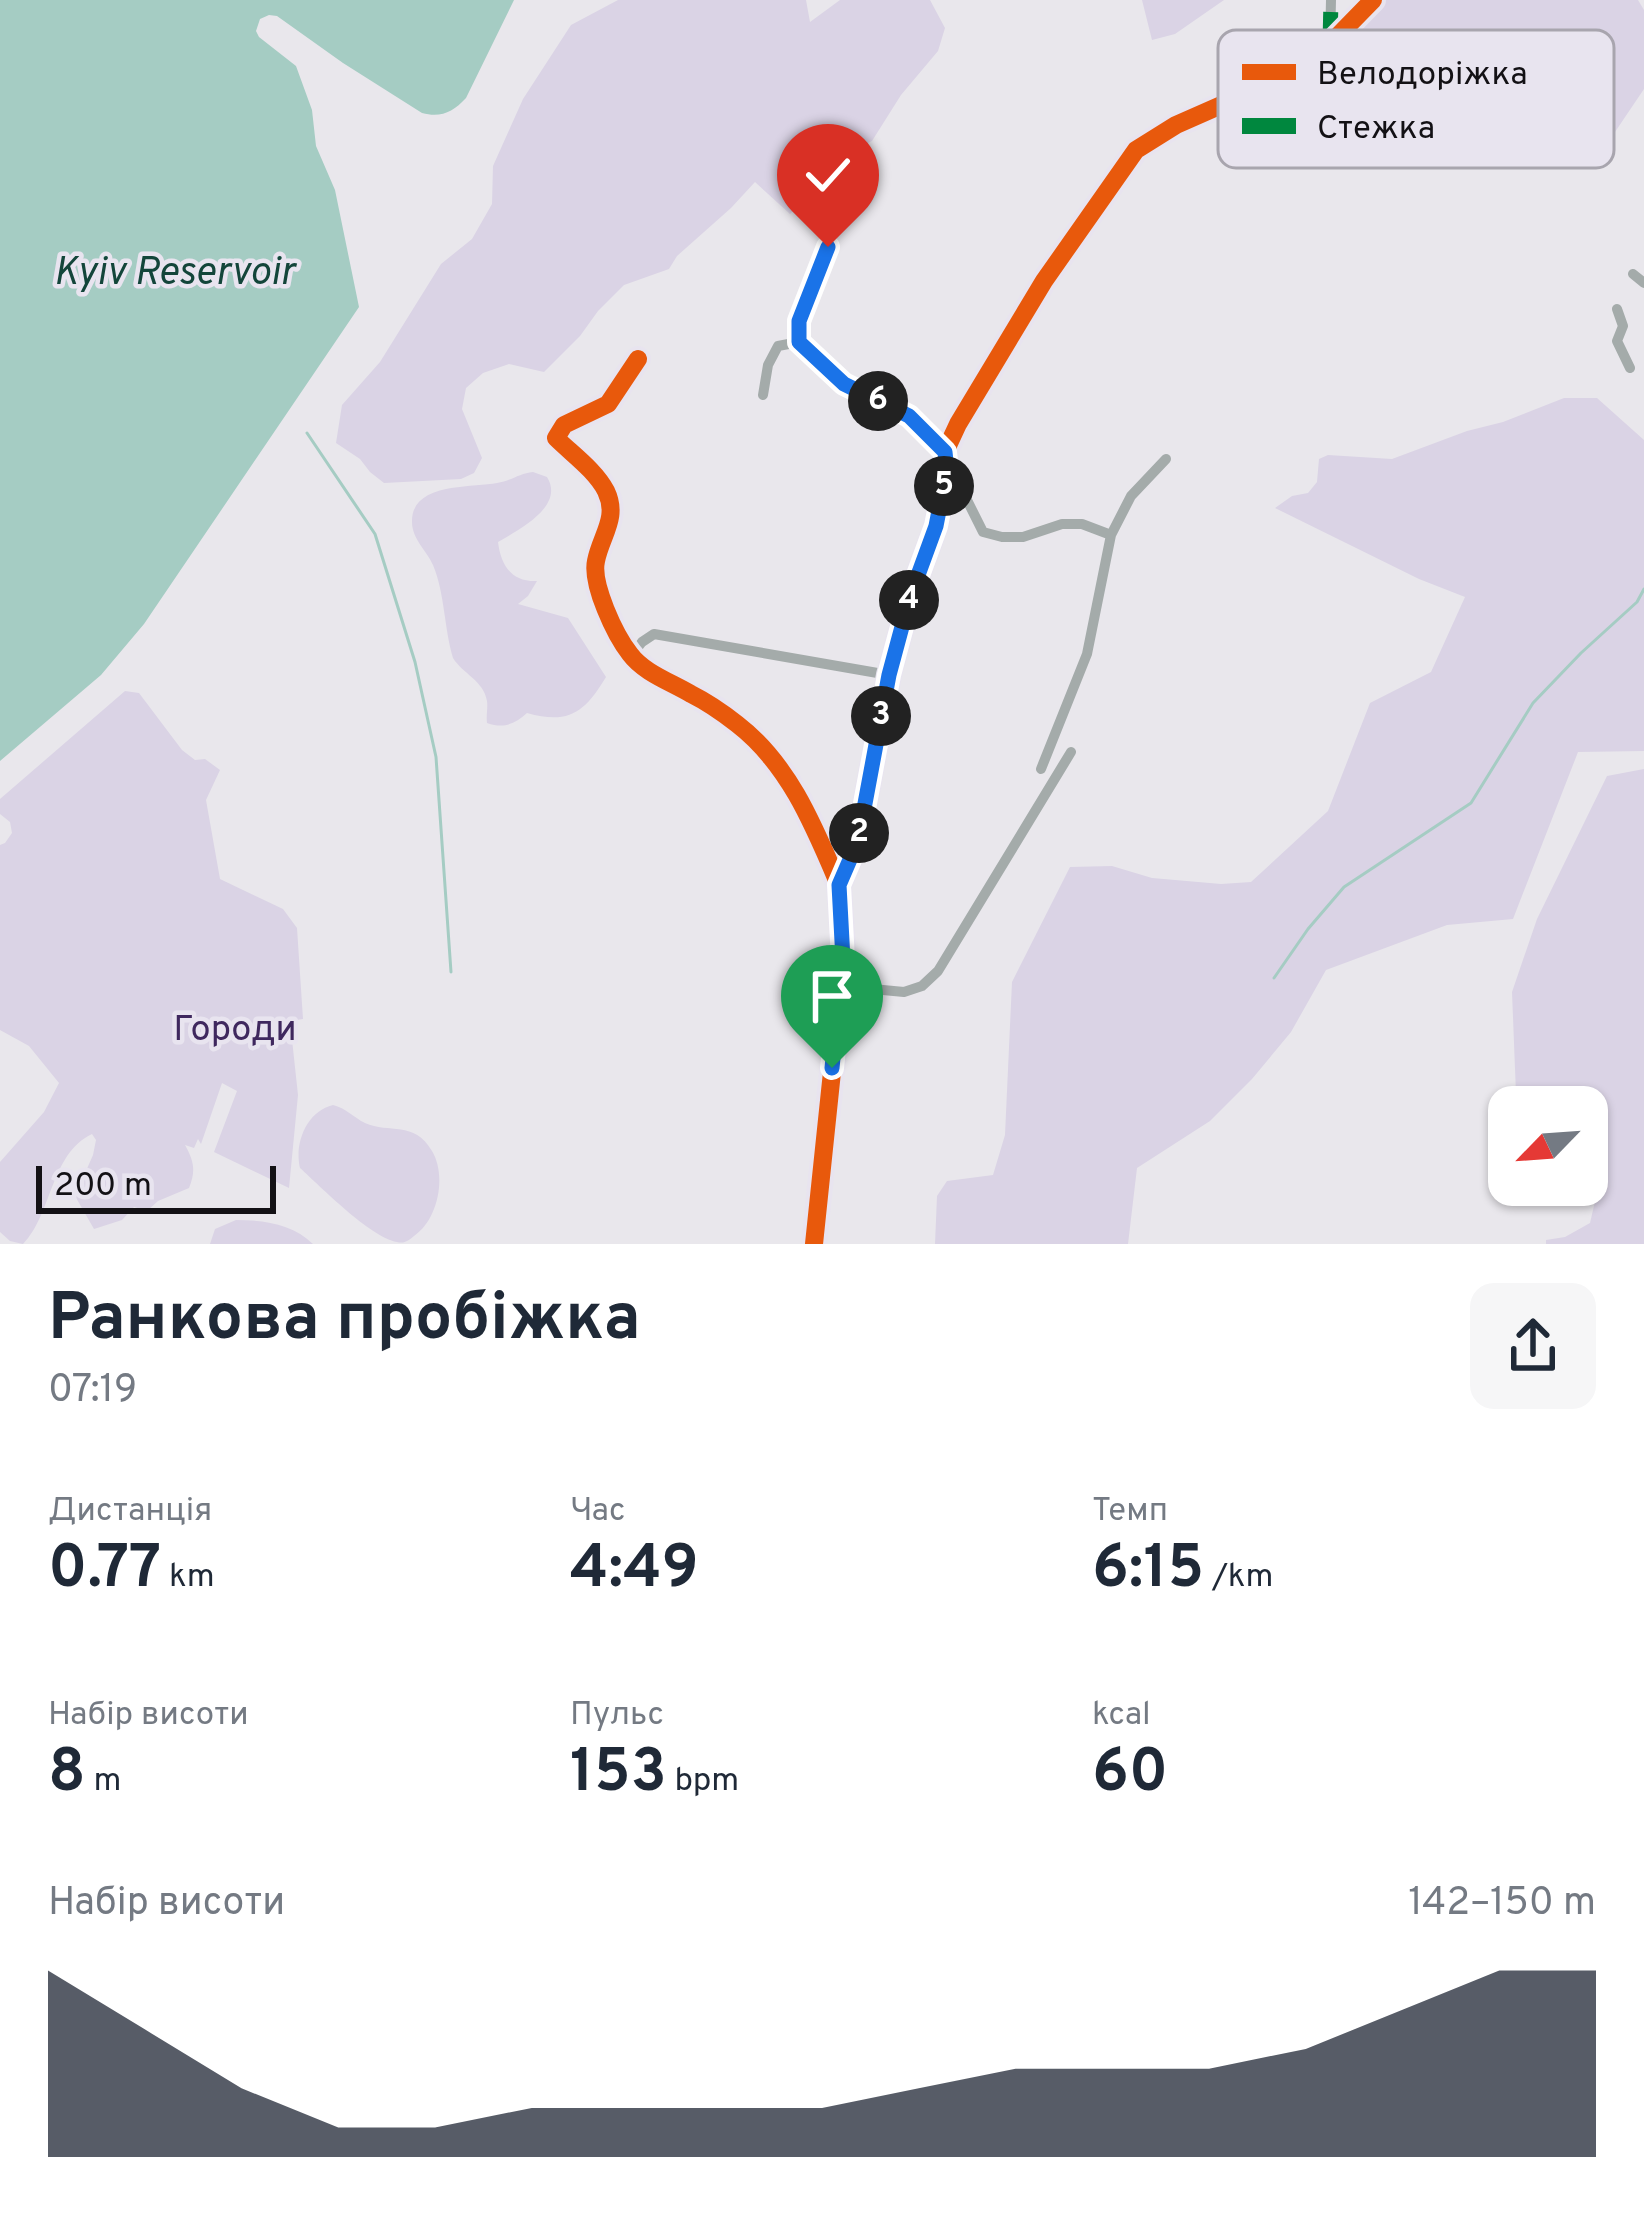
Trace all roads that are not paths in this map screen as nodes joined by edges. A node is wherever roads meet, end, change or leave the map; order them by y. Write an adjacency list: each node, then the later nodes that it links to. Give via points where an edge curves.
1 (1331, 0): 3 (street)
2 (1373, 0): 4 (street)
3 (1330, 30)
4 (1344, 30)
5 (1218, 106): 14 (street, via 1136,150 1044,281)
6 (828, 247): 10 (street, via 799,321)
7 (1633, 274): 8 (street)
8 (1644, 283)
9 (1617, 309): 12 (street, via 1617,340)
10 (799, 342): 13 (street, via 778,346); 14 (street, via 844,384 909,416)
11 (638, 359): 18 (street, via 608,404 564,424 556,438 606,491 612,513 594,564 606,610)
12 (1630, 368)
13 (763, 394)
14 (945, 452): 16 (street)
15 (1166, 459): 17 (street, via 1131,496)
16 (947, 470): 17 (street, via 983,532 1023,537 1082,524); 19 (street)
17 (1112, 535): 21 (street, via 1087,654)
18 (631, 656): 19 (street, via 654,634); 22 (street, via 740,726 774,760)
19 (889, 675): 22 (street, via 858,841)
20 (1071, 752): 23 (street, via 938,970 904,992)
21 (1041, 769)
22 (839, 885): 23 (street)
23 (841, 986): 24 (street)
24 (814, 1244)

